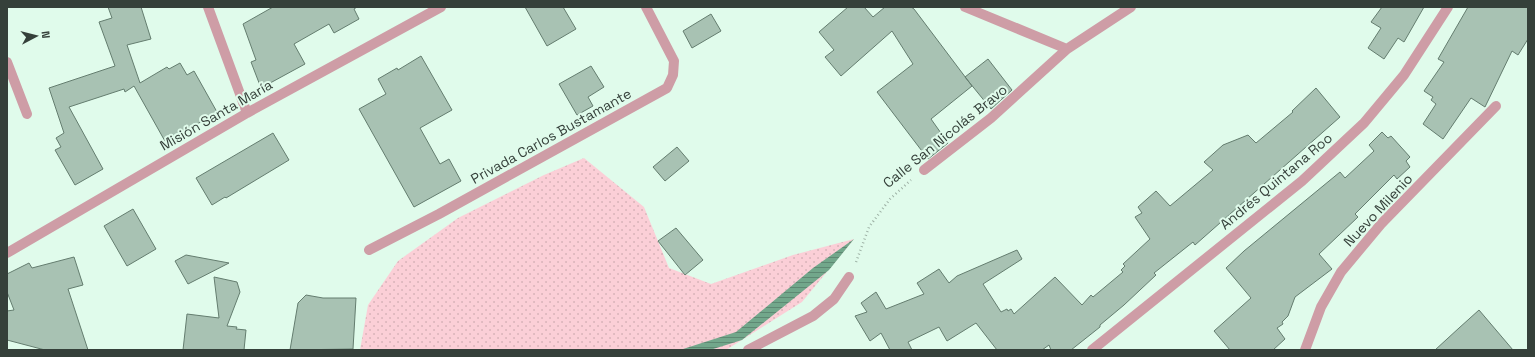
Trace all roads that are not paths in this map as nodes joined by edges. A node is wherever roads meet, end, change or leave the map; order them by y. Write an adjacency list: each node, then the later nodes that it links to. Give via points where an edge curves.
1 (208, 7): 10 (street)
2 (441, 7): 10 (street, Misión Santa María)
3 (646, 7): 13 (street, Privada Carlos Bustamante, via 674,61 673,75 667,88)
4 (965, 7): 7 (street)
5 (1131, 7): 7 (street, Calle San Nicolás Bravo)
6 (1448, 7): 17 (street, Andrés Quintana Roo, via 1404,75 1364,123 1302,181)
7 (1068, 49): 12 (street, Calle San Nicolás Bravo, via 991,118)
8 (7, 62): 11 (street)
9 (1496, 106): 18 (street, Nuevo Milenio, via 1381,224 1340,272 1321,307)
10 (247, 113): 14 (street, Misión Santa María)
11 (27, 114)
12 (924, 170)
13 (369, 250)
14 (7, 253)
15 (850, 277): 16 (street, via 834,299 813,316)
16 (748, 350)
17 (1092, 350)
18 (1305, 350)

